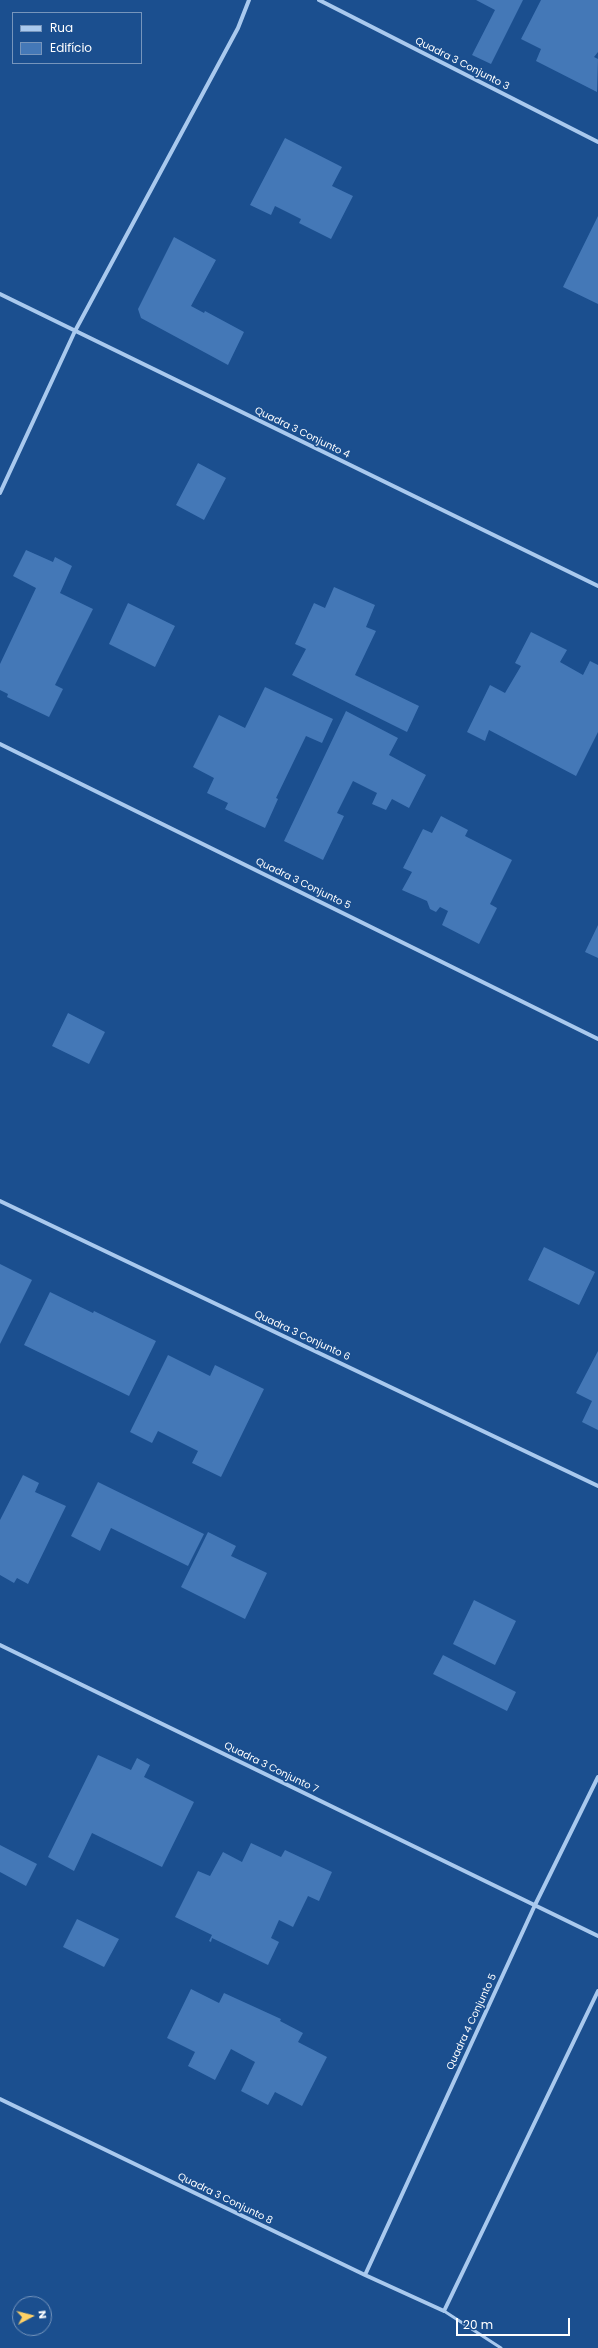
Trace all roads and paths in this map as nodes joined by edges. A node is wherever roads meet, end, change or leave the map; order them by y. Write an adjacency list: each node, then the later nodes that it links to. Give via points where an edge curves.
1 (248, 0): 5 (street, via 238,28)
2 (320, 0): 3 (street, Quadra 3 Conjunto 3)
3 (598, 142)
4 (0, 294): 5 (street, Quadra 3 Conjunto 4)
5 (75, 331): 6 (street); 7 (street, Quadra 3 Conjunto 4)
6 (0, 493)
7 (598, 586)
8 (0, 744): 9 (street, Quadra 3 Conjunto 5)
9 (598, 1038)
10 (0, 1201): 11 (street, Quadra 3 Conjunto 6)
11 (598, 1486)
12 (0, 1645): 14 (street, Quadra 3 Conjunto 7)
13 (598, 1777): 14 (street, Quadra 4 Conjunto 5)
14 (535, 1905): 15 (street, Quadra 3 Conjunto 7); 18 (street, Quadra 4 Conjunto 5)
15 (598, 1936)
16 (598, 1991): 19 (street)
17 (0, 2099): 18 (street, Quadra 3 Conjunto 8)
18 (365, 2275): 19 (street, Quadra 3 Conjunto 8)
19 (444, 2311): 20 (lane)
20 (501, 2348)

